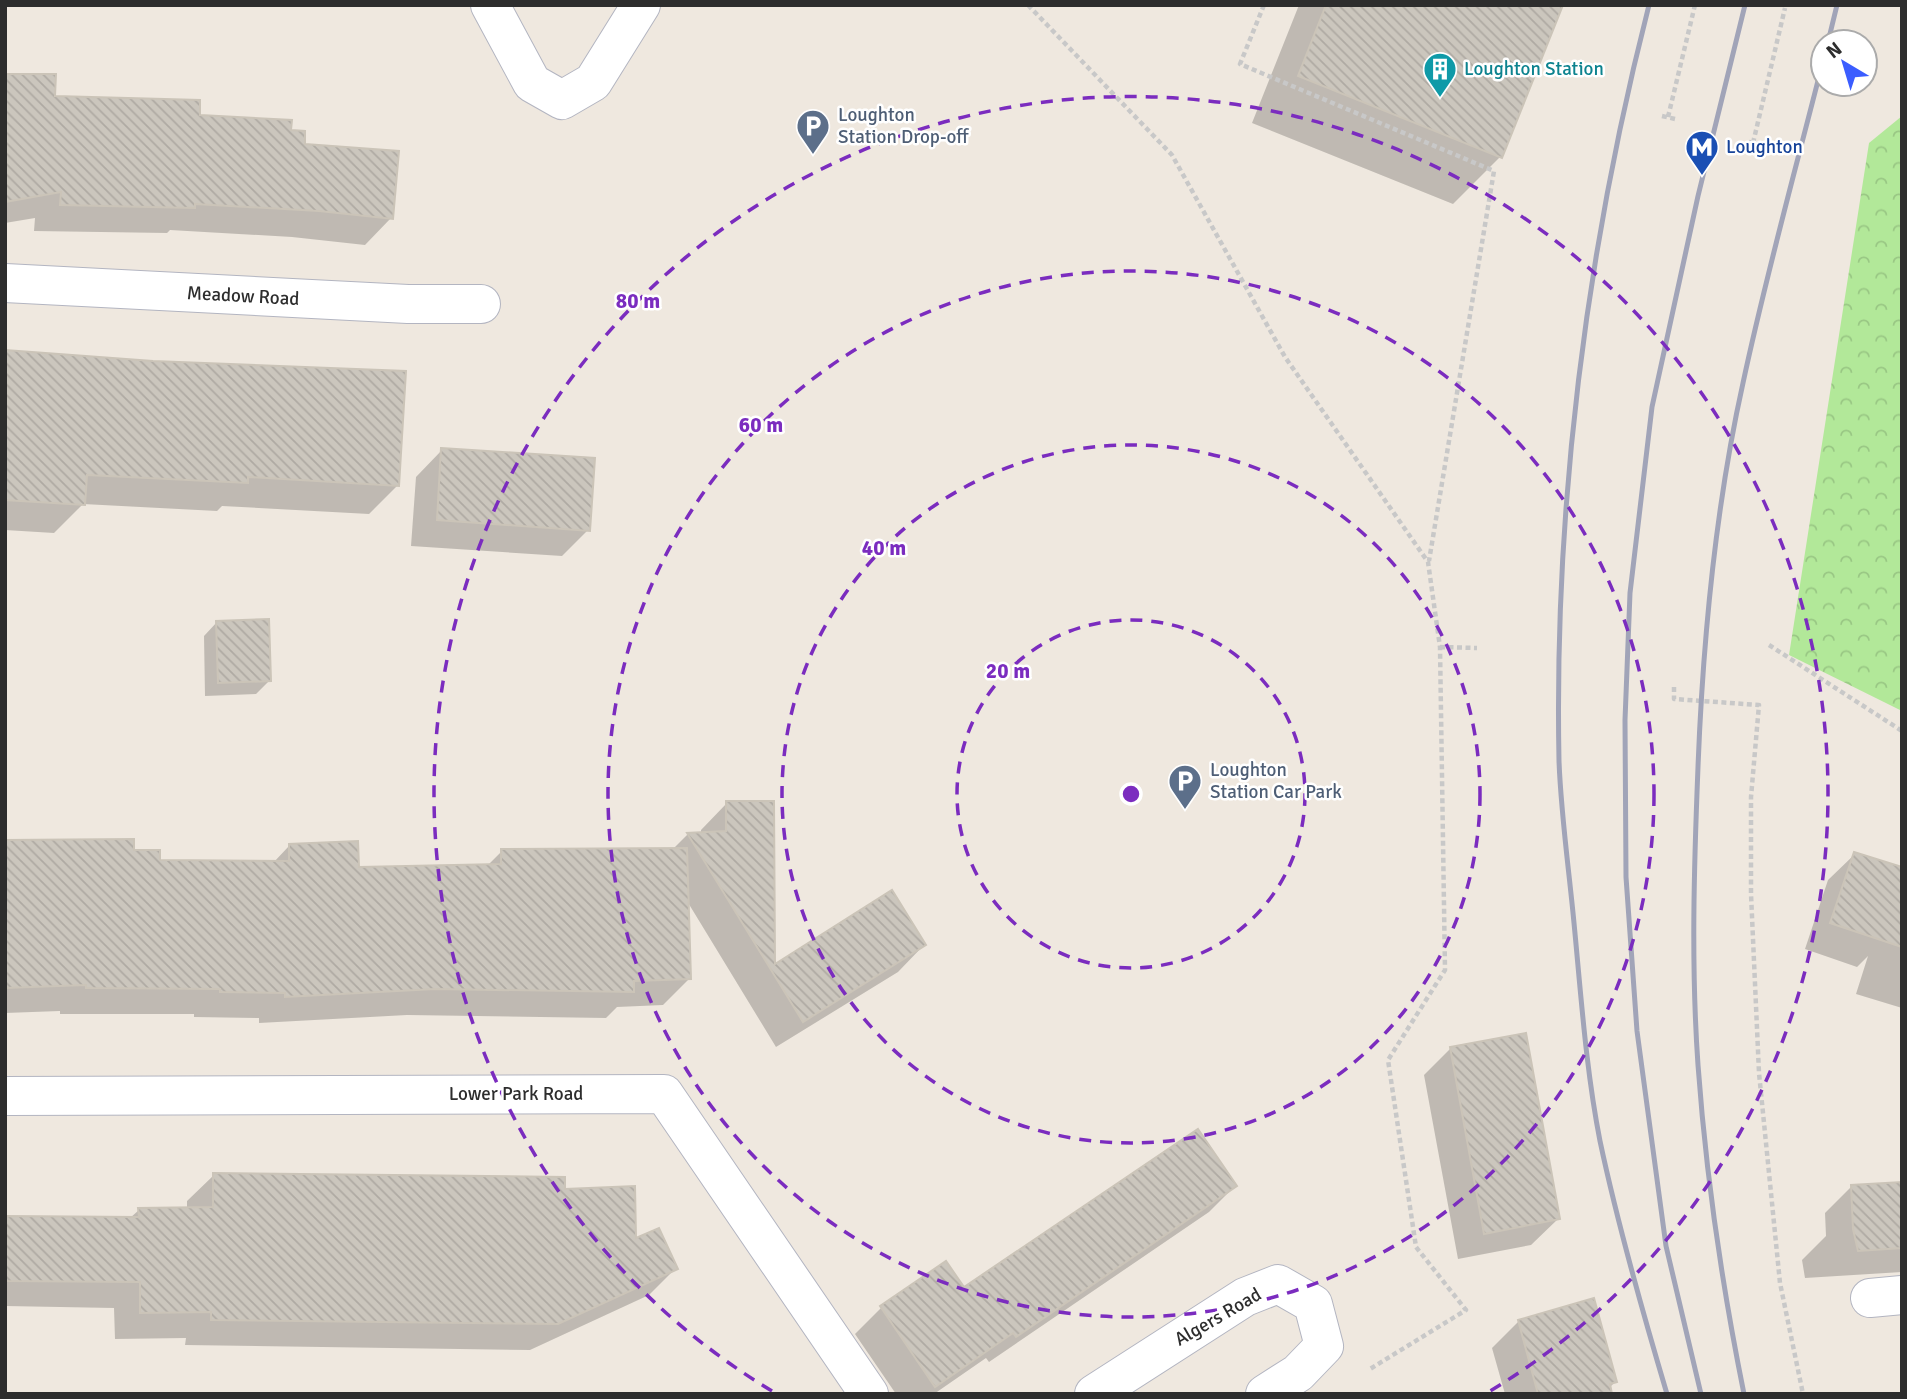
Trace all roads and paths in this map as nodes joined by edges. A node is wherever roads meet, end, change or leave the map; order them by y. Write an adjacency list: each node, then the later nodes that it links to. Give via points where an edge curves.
1 (490, 5): 2 (street, via 532,83 562,100 593,82)
2 (641, 5)
3 (1028, 5): 11 (path, via 1172,155 1285,358)
4 (1264, 5): 11 (path, via 1240,64 1494,171)
5 (1695, 5): 7 (path, via 1665,116)
6 (1785, 8): 8 (path)
7 (1675, 120)
8 (1754, 143)
9 (5, 283): 10 (street, Meadow Road)
10 (481, 304)
11 (1429, 562): 13 (path)
12 (1769, 645): 16 (path)
13 (1440, 647): 14 (path); 18 (path, via 1446,970 1388,1060 1416,1247 1466,1310 1367,1371)
14 (1477, 648)
15 (1674, 687): 22 (path, via 1674,699 1759,705 1751,797 1759,1073 1780,1283)
16 (1902, 731)
17 (5, 1096): 19 (street, Lower Park Road, via 664,1094)
18 (1324, 1346): 20 (street, Algers Road, via 1313,1304 1278,1284 1245,1297); 21 (street, via 1298,1373)
19 (869, 1394)
20 (1094, 1394)
21 (1265, 1394)
22 (1803, 1394)

